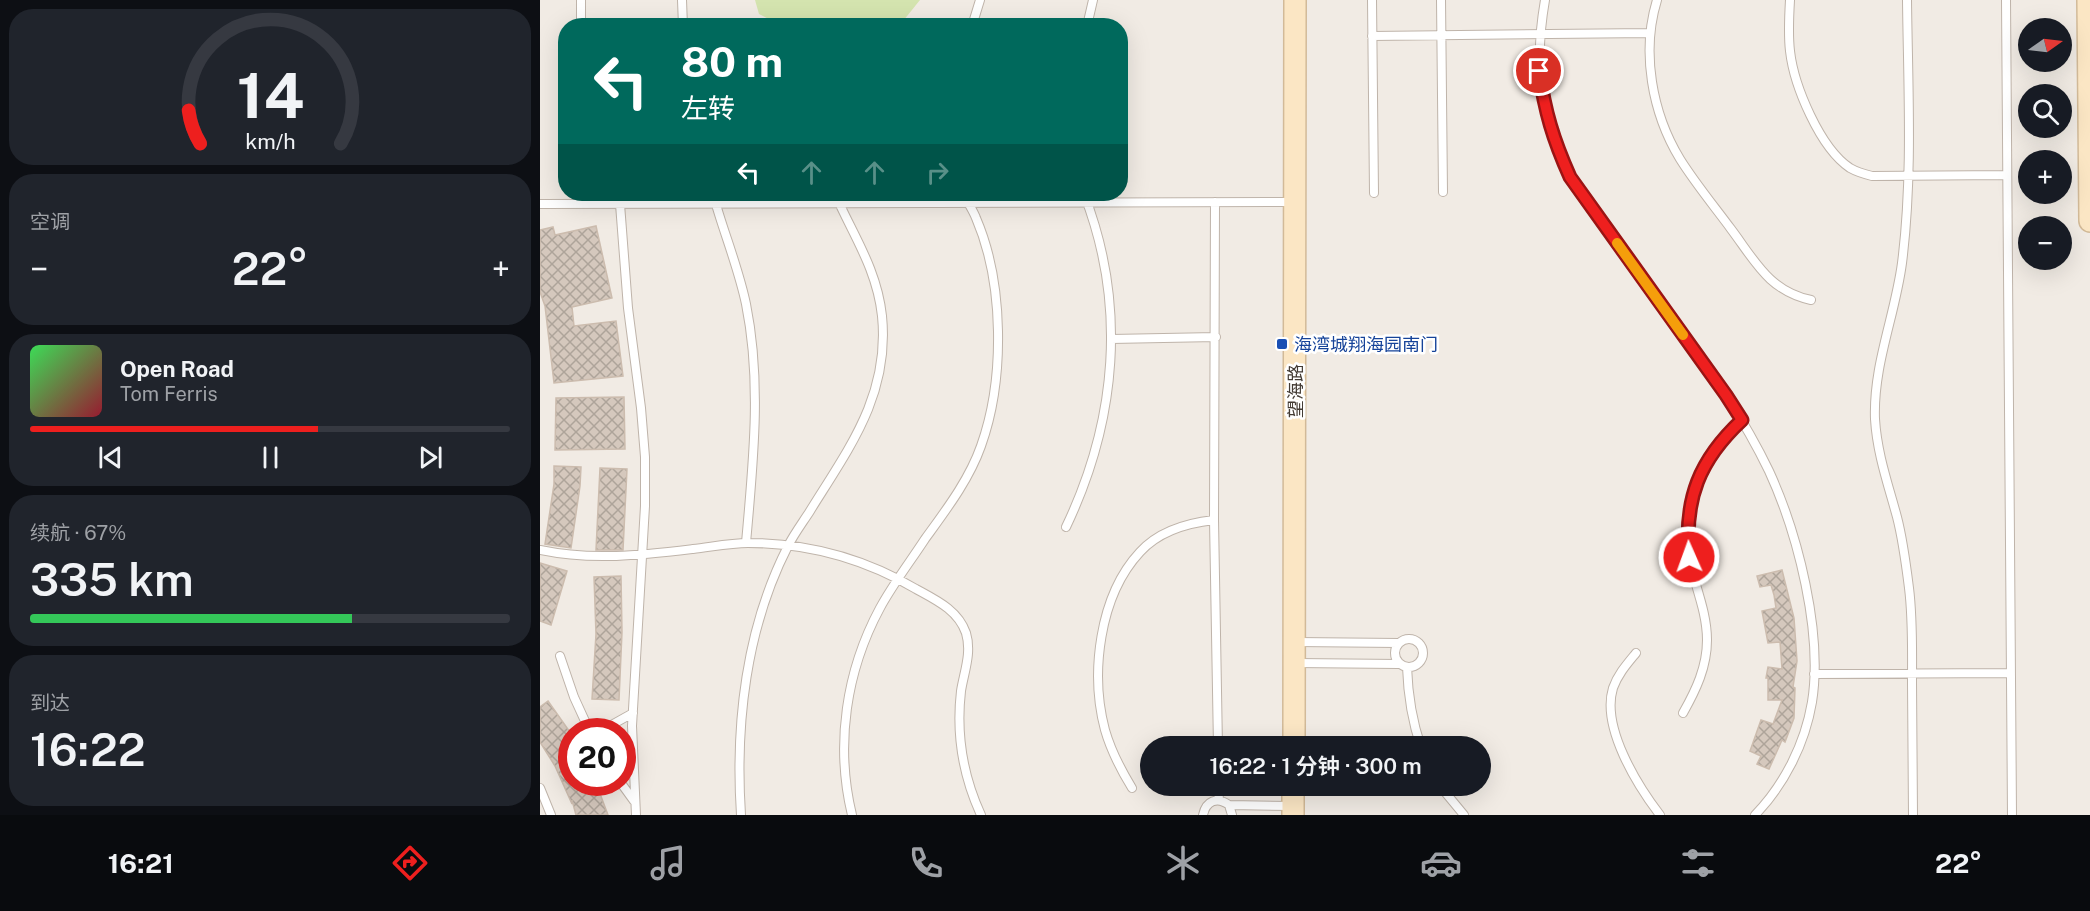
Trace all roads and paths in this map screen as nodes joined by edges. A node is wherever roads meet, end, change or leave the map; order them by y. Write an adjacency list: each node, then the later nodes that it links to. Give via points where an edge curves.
1 (581, 0): 14 (lane)
2 (682, 0): 15 (lane)
3 (980, 0): 16 (lane)
4 (1093, 0): 17 (lane)
5 (1295, 0): 29 (street, 望海路)
6 (1372, 0): 20 (lane)
7 (1442, 0): 21 (lane)
8 (1545, 0): 19 (lane)
9 (1657, 0): 18 (lane)
10 (1790, 0): 22 (lane, via 1790,52 1797,82 1822,136 1843,162 1861,173)
11 (1907, 0): 22 (lane)
12 (2006, 0): 23 (lane)
13 (2088, 0): 37 (street)
14 (581, 18)
15 (683, 18)
16 (974, 18)
17 (1089, 18)
18 (1650, 33): 19 (lane); 38 (lane, via 1655,98 1680,158 1765,275 1785,292)
19 (1539, 34): 21 (lane); 41 (lane, via 1544,108 1570,177)
20 (1372, 36): 21 (lane); 25 (lane)
21 (1442, 36): 24 (lane)
22 (1909, 175): 23 (lane); 56 (lane, via 1902,266 1881,354 1875,420 1879,452 1905,554)
23 (2007, 175): 57 (lane)
24 (1443, 192)
25 (1374, 193)
26 (715, 201): 35 (lane)
27 (838, 201): 36 (lane)
28 (1215, 202): 29 (lane); 31 (lane); 39 (lane)
29 (1296, 202): 50 (street, 望海路)
30 (968, 203): 31 (lane); 36 (lane); 48 (lane, via 992,273 999,337 995,391 981,446 961,487)
31 (1088, 203): 40 (lane, via 1103,256)
32 (540, 204): 33 (lane)
33 (583, 204): 34 (lane)
34 (620, 204): 35 (lane); 47 (lane, via 645,457)
35 (716, 204): 36 (lane); 44 (lane, via 736,264 754,358 756,411)
36 (840, 204): 45 (lane, via 876,285 882,326 878,377 858,435)
37 (2090, 221)
38 (1811, 300)
39 (1216, 337): 40 (lane); 42 (lane)
40 (1112, 339): 43 (lane, via 1108,395 1097,449)
41 (1742, 420): 55 (lane, via 1786,513 1808,599); 59 (lane, via 1712,452 1693,491 1688,513 1689,557 1705,614 1707,640 1702,674)
42 (1214, 520): 62 (lane); 66 (lane, via 1182,526 1139,552 1109,607 1097,669 1099,700 1116,761)
43 (1066, 526)
44 (746, 543): 45 (lane); 47 (lane)
45 (788, 545): 48 (lane, via 854,560); 76 (lane, via 755,635 746,681 740,729)
46 (540, 550): 47 (lane, via 607,558)
47 (640, 556): 58 (lane)
48 (898, 579): 77 (lane, via 866,636 848,699 844,765); 78 (lane, via 946,606 966,633 969,650 961,691 960,741 970,790)
49 (1399, 643): 50 (lane); 53 (lane, via 1395,651); 54 (lane, via 1412,639 1422,649 1420,662)
50 (1294, 652): 53 (lane); 63 (street, 望海路)
51 (1636, 653): 82 (lane, via 1622,669 1613,689 1610,711 1626,759)
52 (560, 656): 60 (lane)
53 (1399, 664): 54 (lane)
54 (1407, 667): 64 (lane)
55 (1814, 674): 56 (lane); 83 (lane, via 1810,712 1795,757)
56 (1912, 674): 57 (lane); 84 (lane)
57 (2011, 674): 85 (lane)
58 (633, 713): 61 (lane); 71 (lane)
59 (1683, 713)
60 (584, 718)
61 (624, 718)
62 (1218, 736)
63 (1293, 736)
64 (1416, 736)
65 (540, 788): 74 (lane)
66 (1132, 788)
67 (630, 796): 71 (lane)
68 (1219, 796): 70 (lane)
69 (1448, 796): 81 (lane)
70 (1219, 800): 73 (lane); 79 (lane, via 1211,801)
71 (634, 801): 75 (lane)
72 (1293, 802): 73 (lane)
73 (1229, 805): 80 (lane)
74 (551, 815)
75 (636, 815)
76 (741, 815)
77 (852, 815)
78 (981, 815)
79 (1203, 815)
80 (1232, 815)
81 (1464, 815)
82 (1660, 815)
83 (1755, 815)
84 (1913, 815)
85 (2012, 815)

